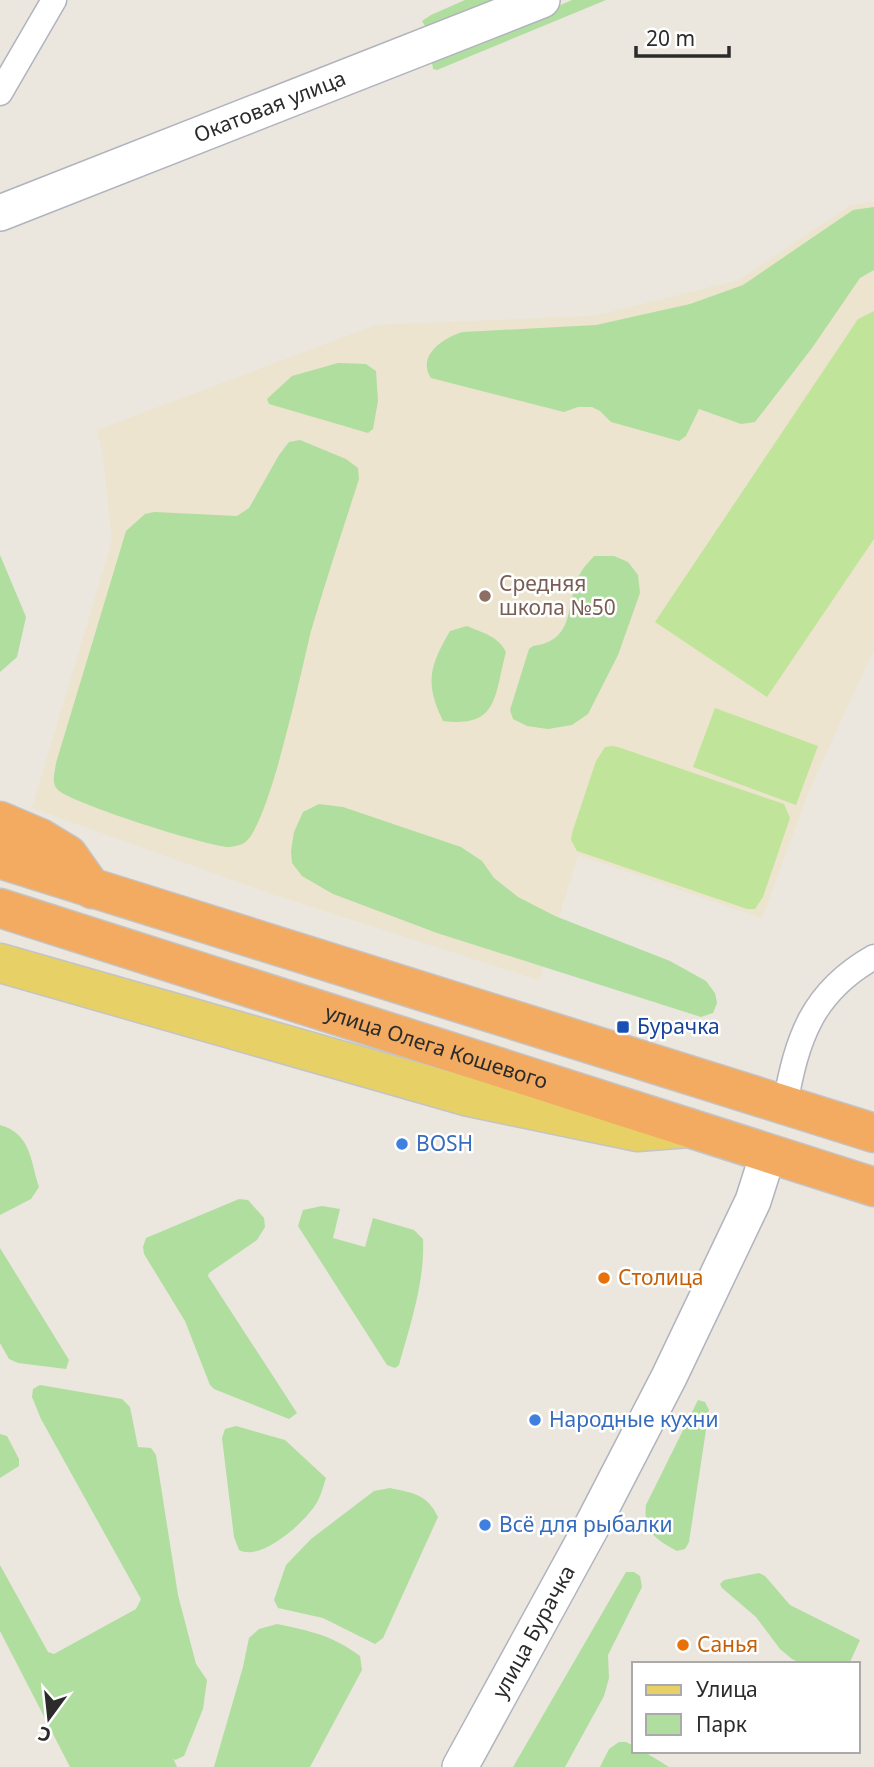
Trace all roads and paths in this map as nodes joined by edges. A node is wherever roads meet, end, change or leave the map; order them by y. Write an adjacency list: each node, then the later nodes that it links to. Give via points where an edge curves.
1 (54, 0): 3 (street)
2 (542, 0): 4 (main road, Окатовая улица)
3 (0, 93)
4 (0, 213)
5 (0, 821): 7 (highway, via 68,855)
6 (0, 859): 7 (highway)
7 (92, 889): 11 (highway)
8 (0, 908): 12 (highway, улица Олега Кошевого)
9 (874, 957): 11 (street, via 821,999 792,1070)
10 (0, 963): 12 (main road, via 469,1097 637,1132)
11 (785, 1105): 13 (highway)
12 (689, 1128): 14 (highway, улица Олега Кошевого)
13 (874, 1133)
14 (768, 1154): 15 (highway, улица Олега Кошевого); 16 (main road, улица Бурачка, via 753,1201 668,1377)
15 (874, 1187)
16 (460, 1767)

